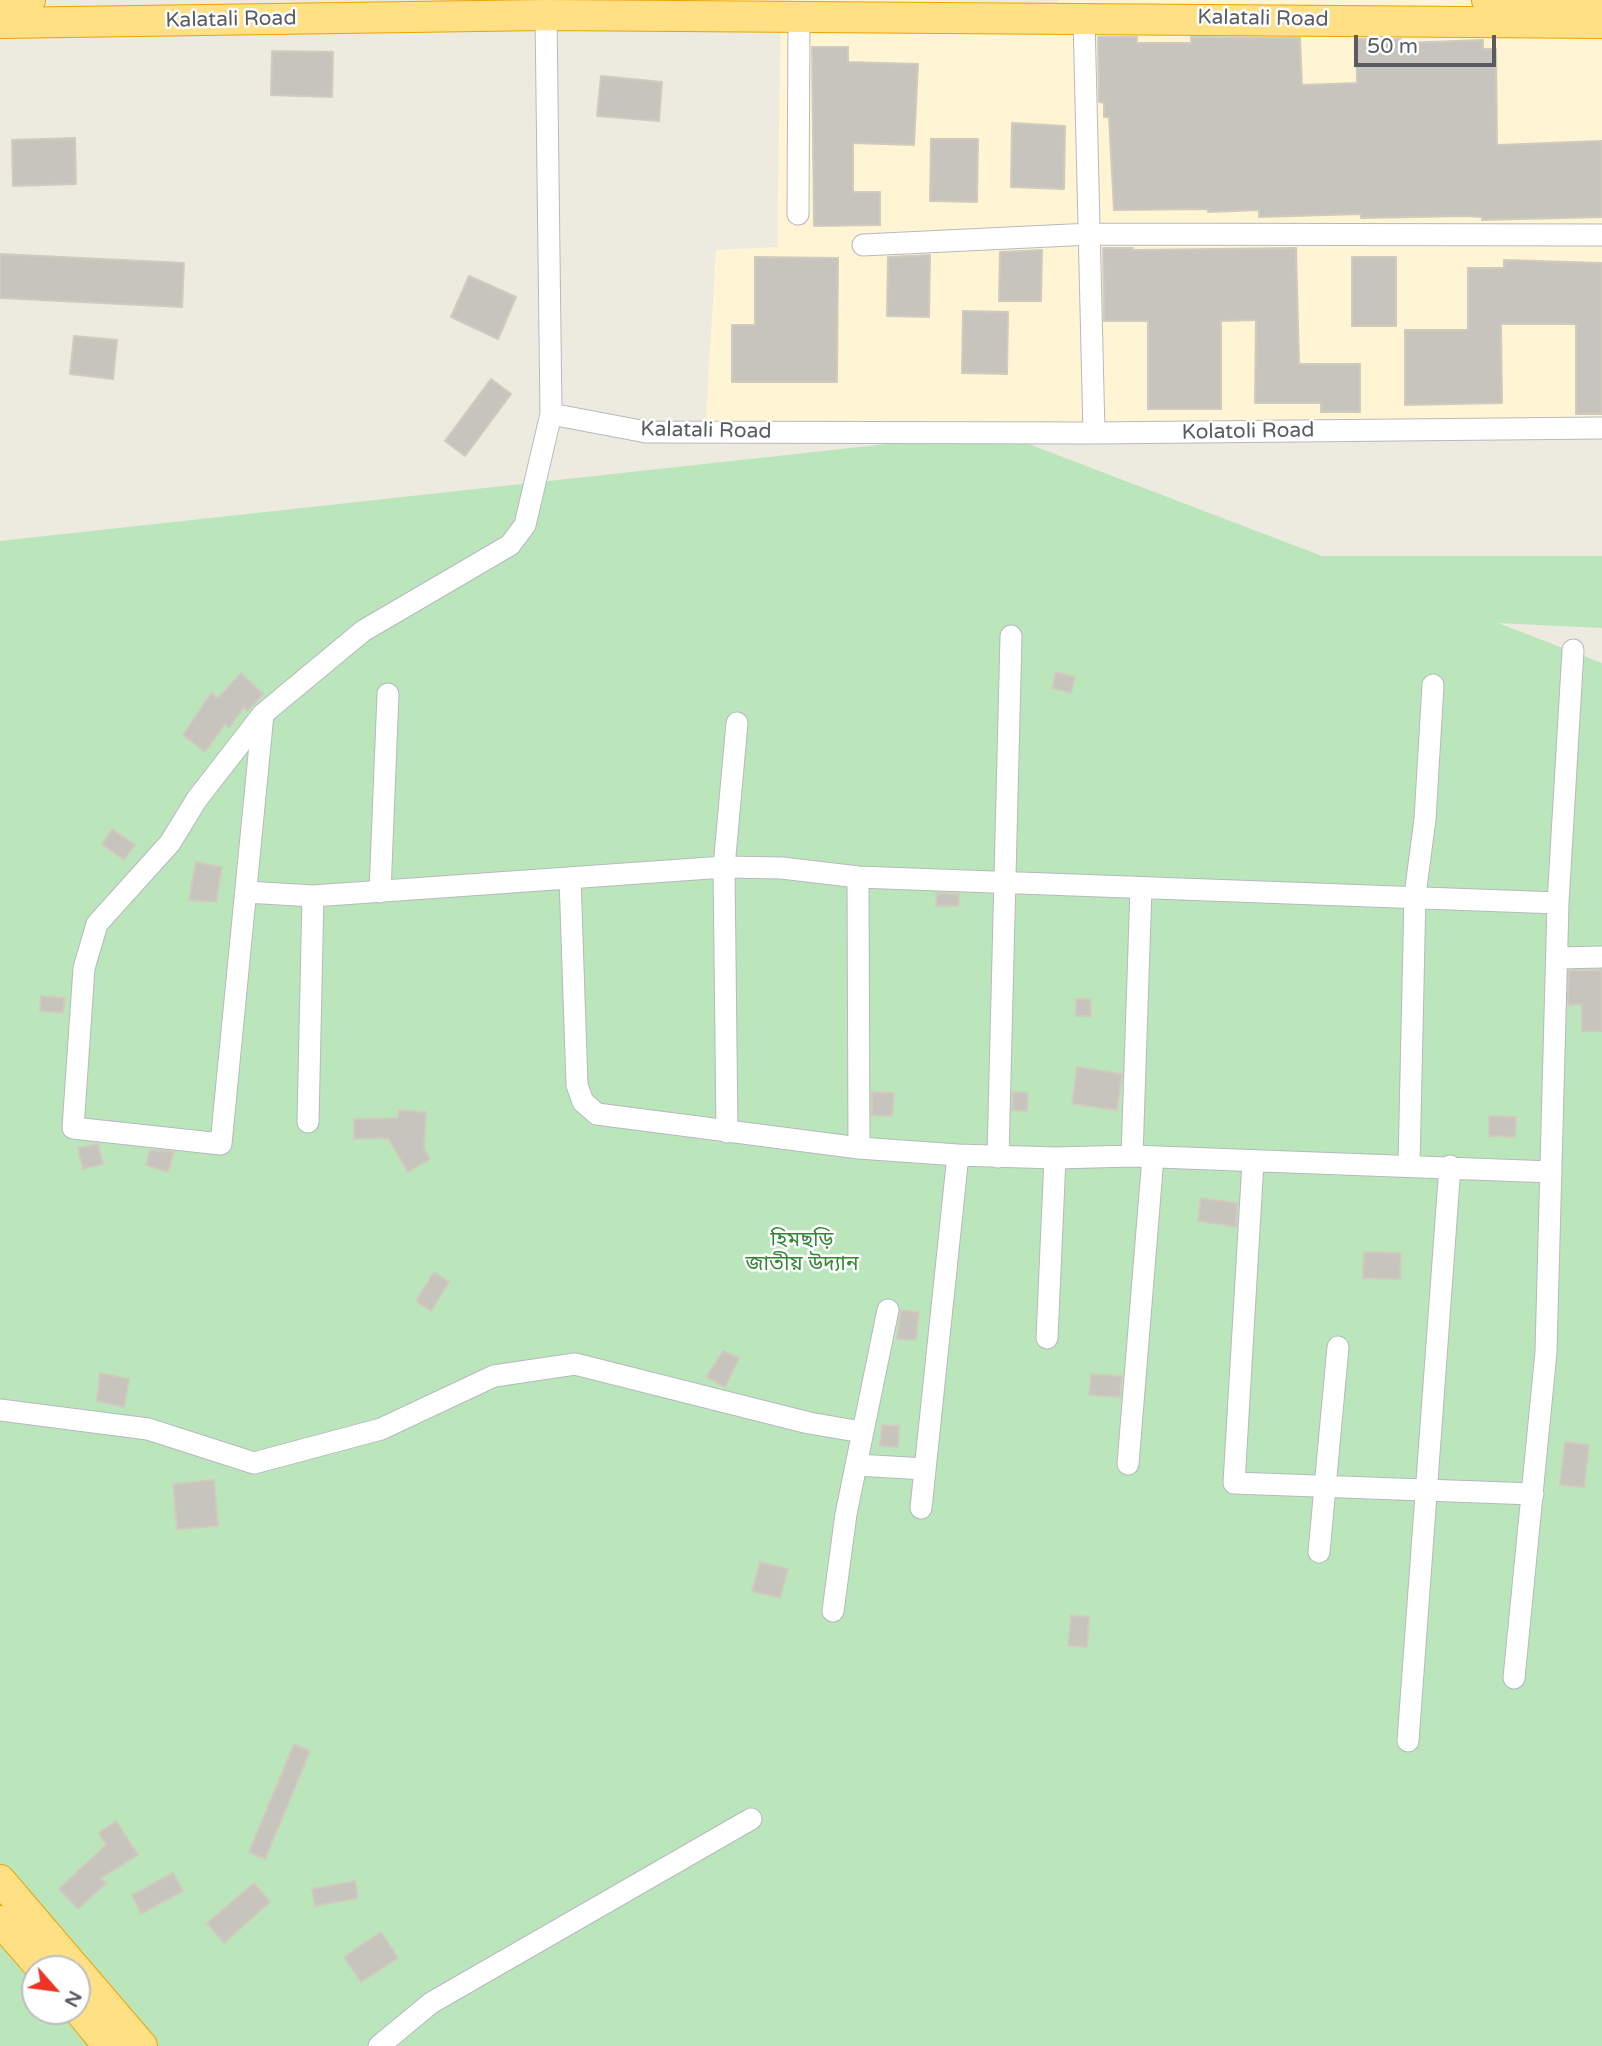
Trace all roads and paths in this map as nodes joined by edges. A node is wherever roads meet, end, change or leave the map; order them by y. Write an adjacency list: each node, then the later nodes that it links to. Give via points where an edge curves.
1 (30, 0): 3 (highway)
2 (1487, 0): 4 (highway, Kalatali Road)
3 (0, 1)
4 (1598, 7): 5 (highway, Kalatali Road)
5 (1200, 9): 8 (highway, Kalatali Road)
6 (546, 15): 7 (highway, Kalatali Road); 9 (highway, Kalatali Road); 14 (street)
7 (799, 17): 8 (highway, Kalatali Road); 10 (street)
8 (1084, 18): 11 (street)
9 (0, 23)
10 (798, 214)
11 (1091, 234): 12 (street); 13 (street); 16 (street)
12 (1602, 235)
13 (863, 245)
14 (551, 414): 16 (street, Kalatali Road, via 646,432); 21 (street, via 525,525 510,545 363,631)
15 (1602, 428): 16 (street, Kolatoli Road)
16 (1094, 433)
17 (1011, 636): 26 (street)
18 (1573, 650): 32 (street)
19 (1433, 685): 30 (street)
20 (388, 694): 29 (street)
21 (263, 714): 28 (street); 28 (street, via 197,799 170,844 97,924 84,968 73,1128 221,1144)
22 (737, 723): 23 (street)
23 (724, 867): 24 (street); 25 (street); 36 (street)
24 (858, 877): 26 (street); 37 (street)
25 (570, 878): 29 (street); 36 (street, via 577,1085 583,1102 597,1114)
26 (1005, 883): 27 (street); 39 (street)
27 (1141, 888): 30 (street); 40 (street)
28 (247, 892): 31 (street)
29 (380, 892): 31 (street)
30 (1415, 895): 32 (street); 43 (street)
31 (313, 896): 35 (street)
32 (1558, 903): 34 (street)
33 (1602, 957): 34 (street)
34 (1558, 958): 45 (street)
35 (308, 1122)
36 (727, 1132): 37 (street)
37 (859, 1149): 38 (street)
38 (958, 1155): 39 (street); 53 (street)
39 (998, 1157): 41 (street)
40 (1142, 1157): 41 (street); 42 (street); 51 (street)
41 (1055, 1158): 47 (street)
42 (1253, 1163): 43 (street); 54 (street, via 1234,1483)
43 (1409, 1165): 44 (street)
44 (1450, 1166): 45 (street); 55 (street)
45 (1551, 1172): 56 (street, via 1546,1352)
46 (888, 1310): 50 (street)
47 (1047, 1338)
48 (1338, 1347): 54 (street)
49 (0, 1410): 50 (street, via 148,1429 254,1463 381,1429 494,1376 575,1364)
50 (862, 1432): 52 (street)
51 (1128, 1464)
52 (857, 1465): 53 (street); 59 (street)
53 (925, 1469): 57 (street)
54 (1327, 1487): 55 (street); 58 (street)
55 (1428, 1491): 56 (street); 61 (street)
56 (1533, 1494): 60 (street)
57 (921, 1508)
58 (1319, 1552)
59 (832, 1611)
60 (1514, 1678)
61 (1408, 1741)
62 (751, 1819): 71 (street, via 431,2003)
63 (0, 1881): 66 (highway)
64 (0, 1921): 65 (highway)
65 (30, 1955)
66 (63, 1955)
67 (91, 1987): 70 (highway)
68 (91, 2025): 69 (highway)
69 (108, 2046)
70 (142, 2046)
71 (379, 2046)

